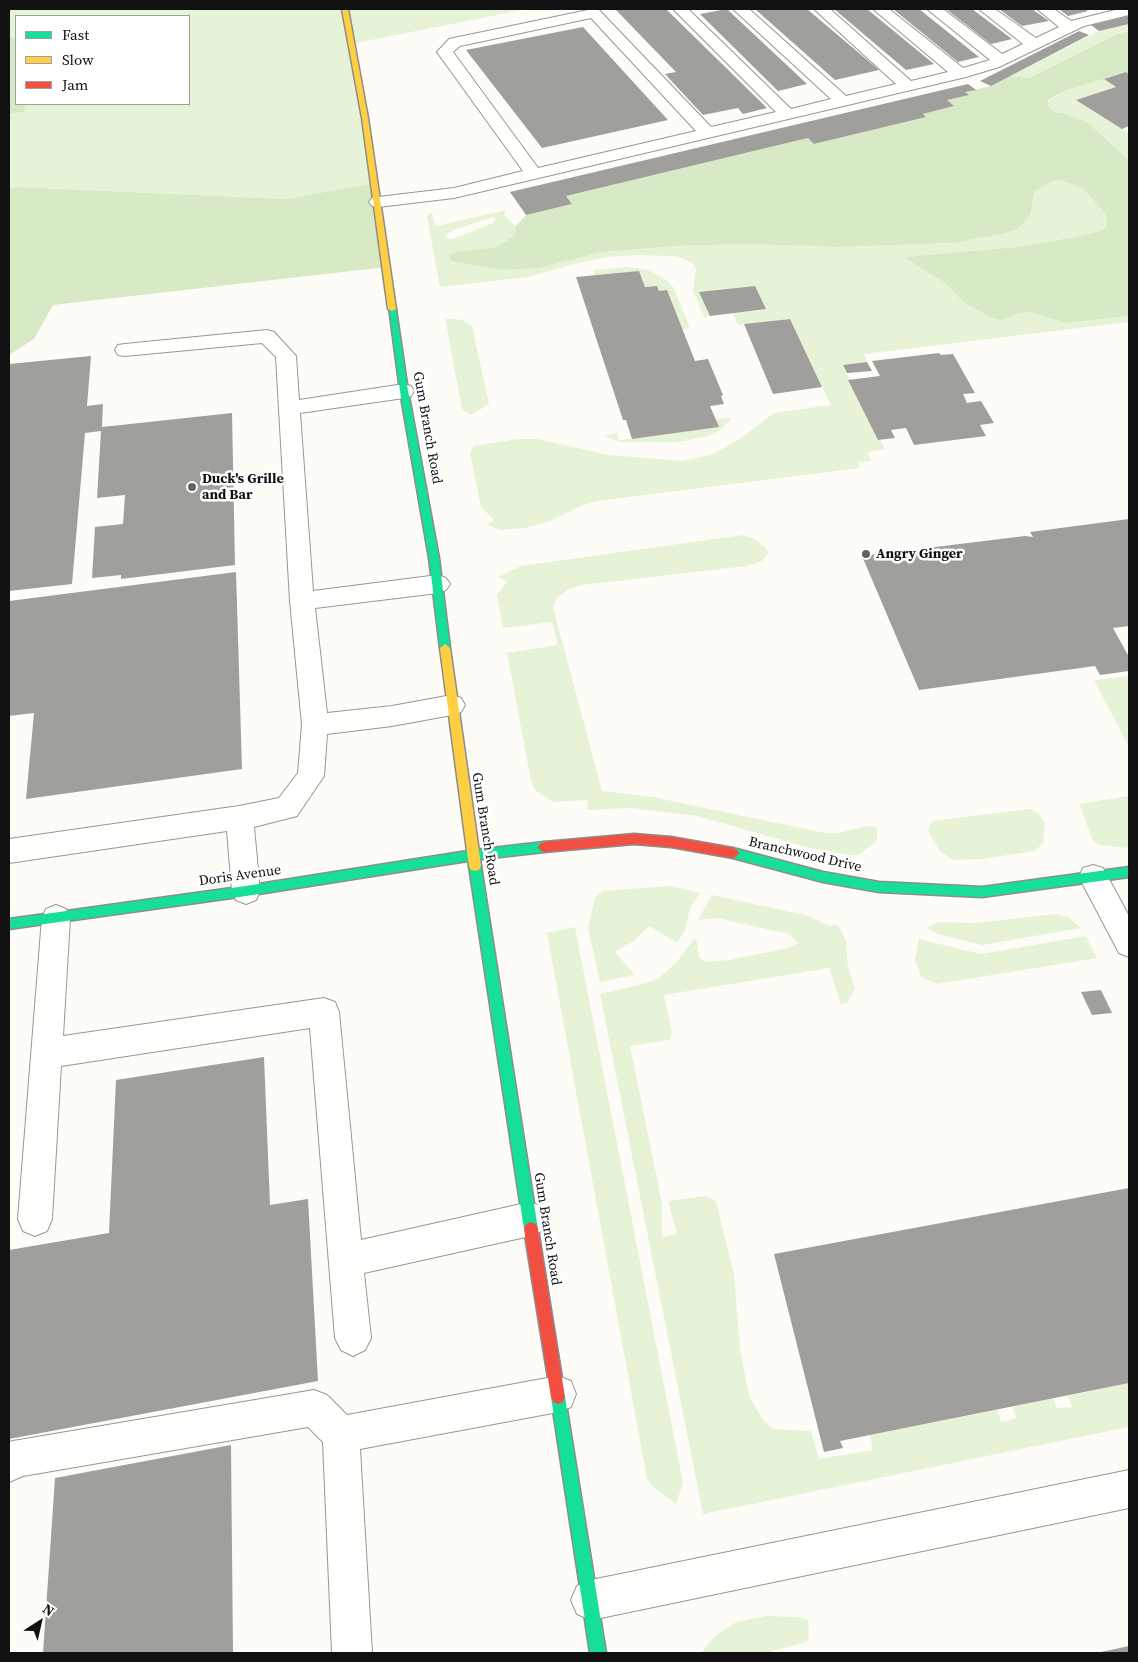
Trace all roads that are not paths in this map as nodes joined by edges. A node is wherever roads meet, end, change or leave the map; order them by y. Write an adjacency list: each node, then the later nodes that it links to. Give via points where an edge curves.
1 (345, 9): 20 (main road, Gum Branch Road)
2 (680, 9): 17 (lane)
3 (740, 9): 16 (lane)
4 (820, 9): 15 (lane)
5 (880, 9): 14 (lane)
6 (934, 9): 13 (lane)
7 (986, 9): 12 (lane)
8 (1044, 9): 11 (lane)
9 (1129, 11): 10 (lane)
10 (1104, 12): 11 (lane)
11 (1070, 28): 12 (lane)
12 (1034, 44): 13 (lane)
13 (1000, 60): 14 (lane)
14 (960, 74): 15 (lane)
15 (908, 86): 16 (lane)
16 (843, 102): 17 (lane)
17 (788, 115): 18 (lane)
18 (708, 134): 19 (lane); 19 (lane, via 594,13 454,42 445,52)
19 (534, 174): 20 (lane, via 454,193)
20 (378, 202): 22 (main road, Gum Branch Road)
21 (125, 350): 23 (lane, via 267,336 286,356)
22 (404, 391): 23 (lane); 24 (main road, Gum Branch Road)
23 (289, 408): 25 (lane)
24 (438, 584): 25 (lane); 26 (main road, Gum Branch Road)
25 (302, 601): 27 (lane)
26 (452, 705): 27 (lane); 30 (main road, Gum Branch Road)
27 (314, 725): 28 (lane, via 310,776 287,808)
28 (239, 818): 29 (lane); 33 (lane)
29 (9, 851)
30 (474, 855): 32 (main road, Branchwood Drive, via 634,839 721,850 823,877 879,887 982,892); 33 (main road, Doris Avenue); 39 (main road, Gum Branch Road)
31 (1129, 872): 32 (main road, Branchwood Drive)
32 (1093, 877): 36 (lane)
33 (246, 891): 34 (main road, Doris Avenue)
34 (56, 918): 35 (main road, Doris Avenue); 37 (lane)
35 (9, 924)
36 (1129, 944)
37 (46, 1053): 38 (lane); 40 (lane, via 324,1012)
38 (35, 1219)
39 (530, 1219): 40 (lane); 42 (main road, Gum Branch Road)
40 (346, 1260): 41 (lane)
41 (354, 1338)
42 (558, 1394): 43 (lane); 46 (main road, Gum Branch Road)
43 (341, 1434): 44 (lane, via 314,1408 13,1458); 47 (lane)
44 (9, 1464)
45 (1129, 1489): 46 (lane)
46 (591, 1600): 48 (main road, Gum Branch Road)
47 (352, 1653)
48 (598, 1653)

